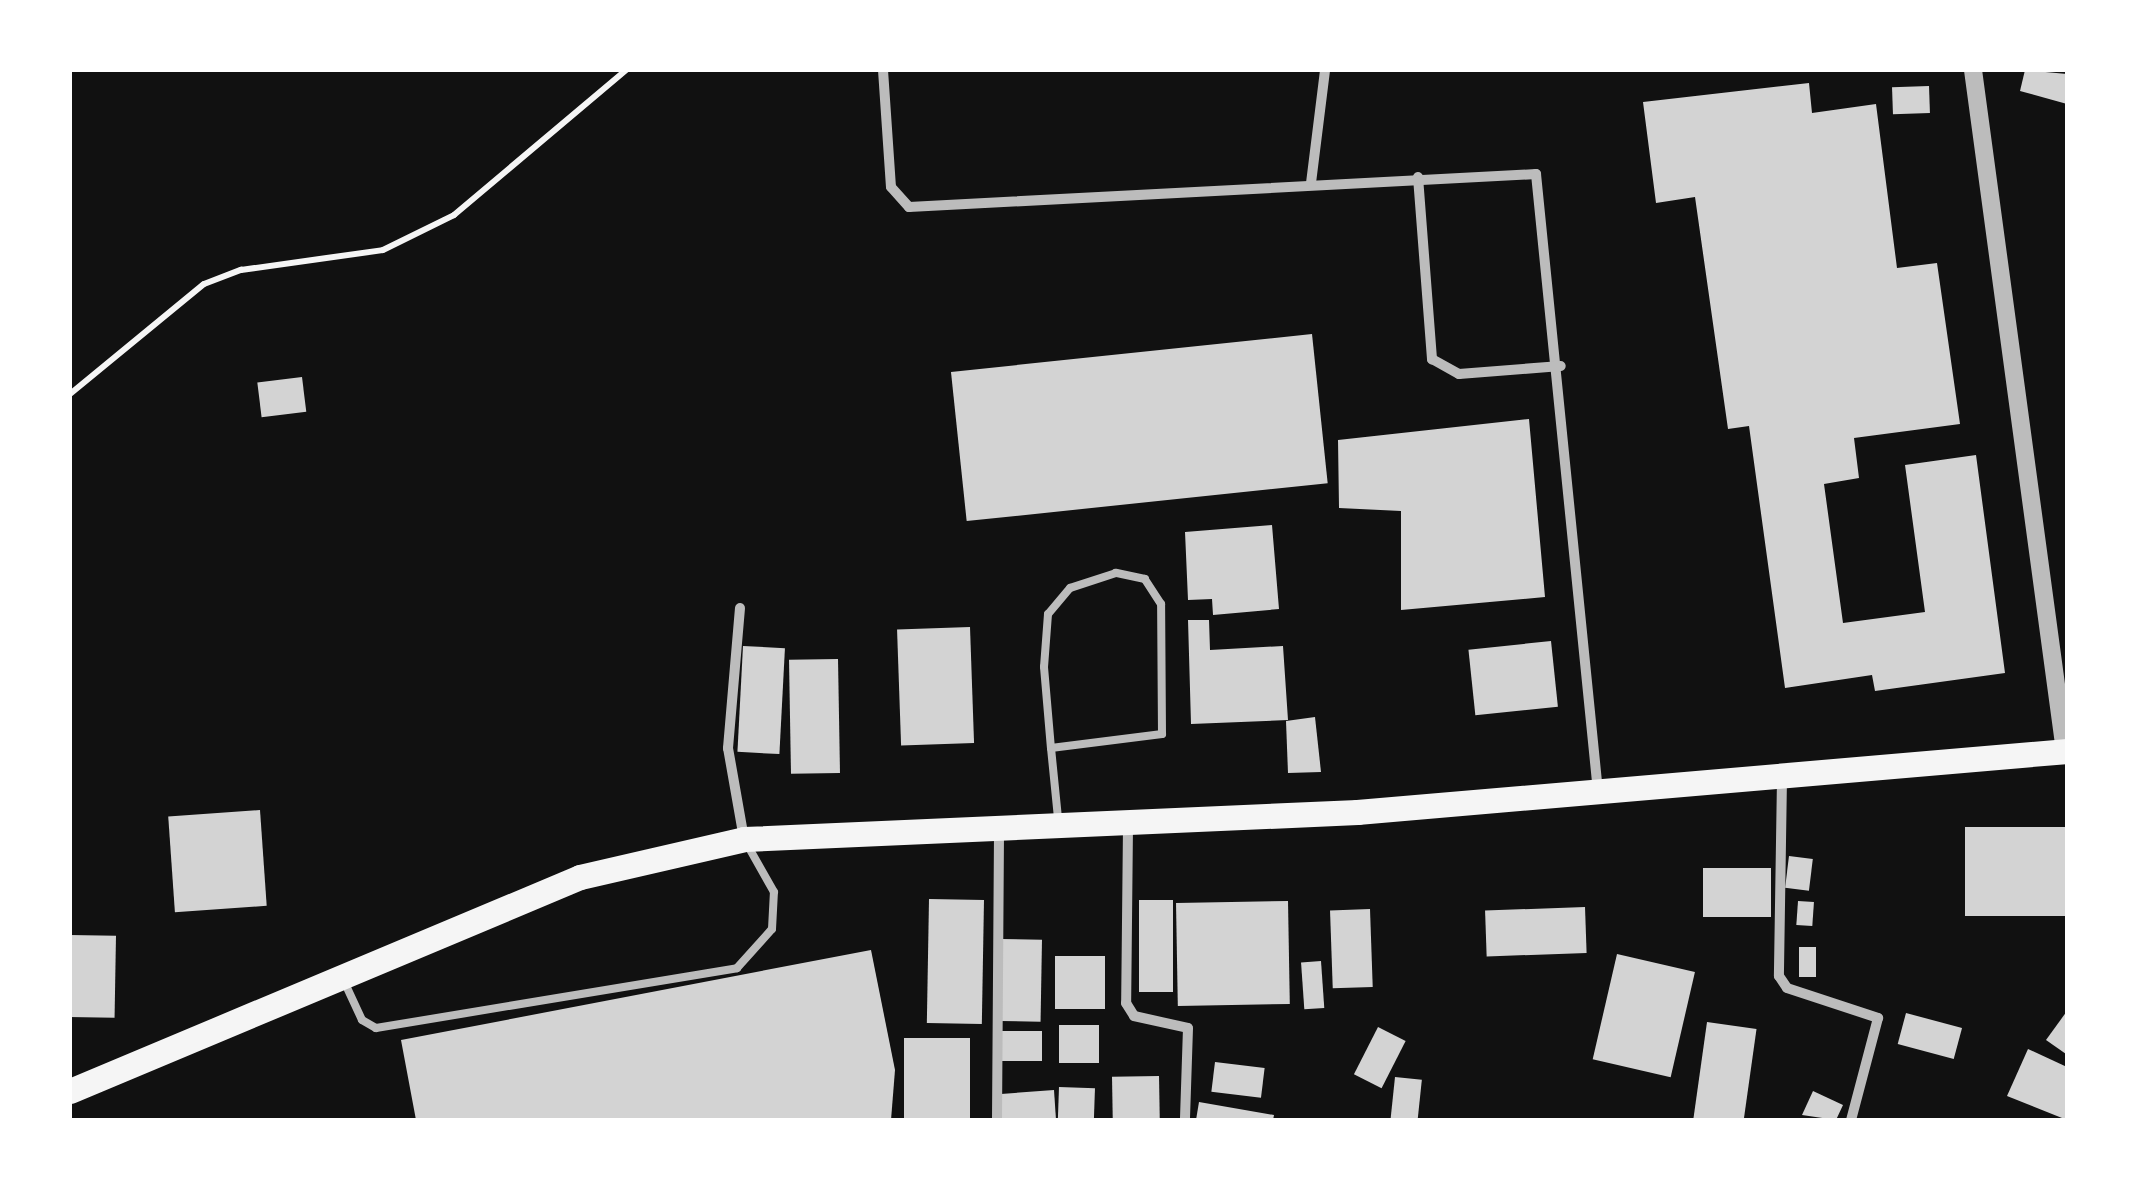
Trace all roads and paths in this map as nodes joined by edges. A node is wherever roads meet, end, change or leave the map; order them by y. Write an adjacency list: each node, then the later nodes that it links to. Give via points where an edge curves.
1 (626, 70): 10 (path, via 454,216 383,250 240,270 204,284)
2 (883, 70): 8 (street, via 892,194 909,207)
3 (1324, 70): 8 (street)
4 (1960, 70): 6 (street)
5 (1973, 70): 6 (street)
6 (1978, 89): 13 (street)
7 (1418, 177): 8 (street); 9 (street, via 1522,170 1540,178); 9 (street, via 1428,347 1438,366 1459,374)
8 (1311, 183)
9 (1560, 366): 15 (street)
10 (70, 394)
11 (740, 608): 19 (street, via 728,748)
12 (1051, 748): 12 (lane, via 1048,614 1070,588 1116,573 1145,579 1161,604 1162,734); 17 (lane)
13 (2066, 751): 14 (main road)
14 (1782, 778): 15 (main road); 24 (street, via 1779,976 1788,988 1878,1018)
15 (1598, 794): 16 (main road)
16 (1128, 824): 17 (main road); 23 (street, via 1128,1010 1188,1028)
17 (1058, 826): 18 (main road)
18 (998, 828): 19 (main road); 22 (street)
19 (744, 838): 20 (main road, via 580,877); 20 (lane, via 774,892 772,929 737,968 376,1028 362,1020)
20 (341, 975): 21 (main road)
21 (70, 1092)
22 (997, 1120)
23 (1185, 1120)
24 (1851, 1120)

